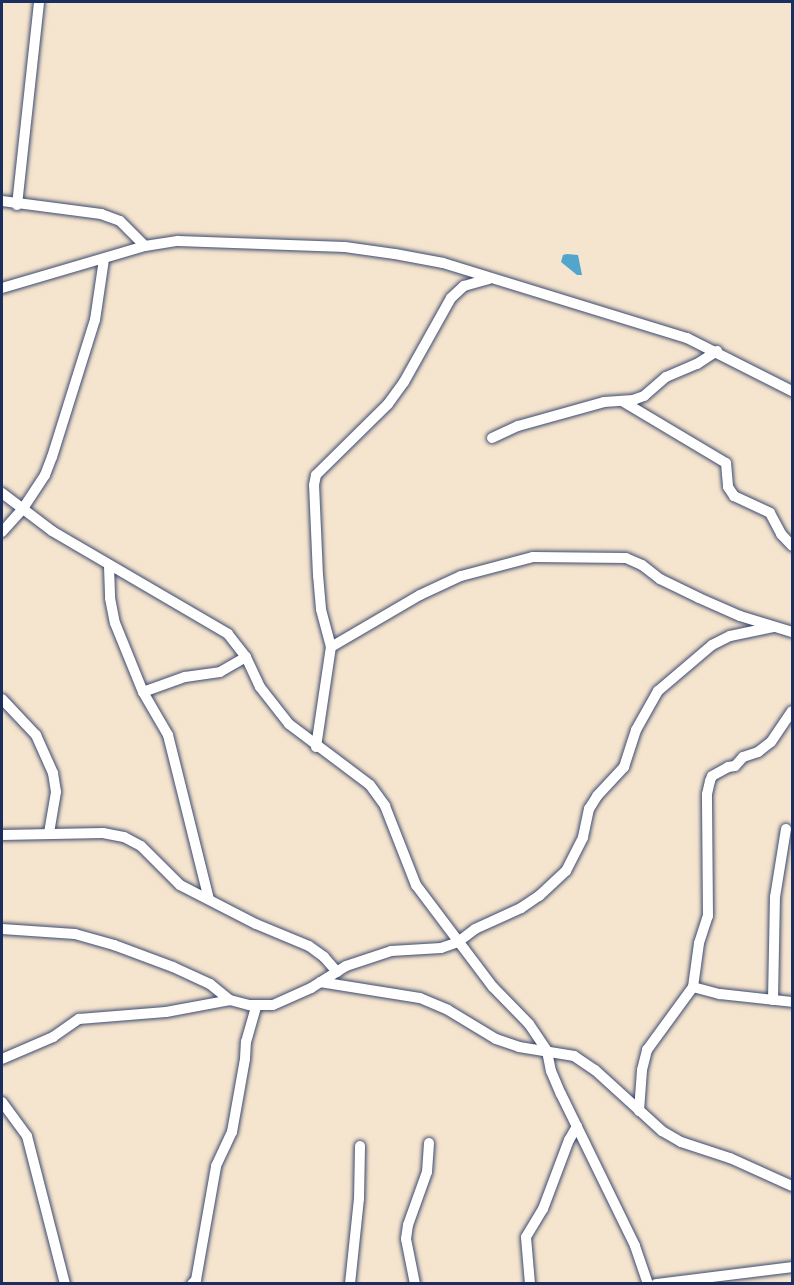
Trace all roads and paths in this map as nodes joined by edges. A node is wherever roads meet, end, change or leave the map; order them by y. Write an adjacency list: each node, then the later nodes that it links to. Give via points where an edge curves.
1 (39, 2): 3 (street)
2 (2, 201): 3 (street)
3 (17, 205): 4 (street, via 101,214 120,221)
4 (145, 246): 5 (street); 6 (street, via 178,241 345,247 443,263)
5 (104, 259): 7 (street); 13 (street, via 95,320 52,457)
6 (489, 279): 8 (street, via 687,338); 19 (street, via 464,286 451,298 388,404 316,475 318,576)
7 (2, 288)
8 (717, 351): 9 (street); 10 (street, via 666,377 644,396)
9 (792, 391)
10 (622, 400): 11 (street, via 518,426); 15 (street, via 726,463 728,487 734,496 770,513)
11 (492, 438)
12 (2, 493): 13 (street)
13 (22, 510): 14 (street); 16 (street)
14 (2, 532)
15 (792, 546)
16 (109, 566): 20 (street, via 228,634); 21 (street, via 115,623)
17 (773, 627): 18 (street); 19 (street, via 699,598 626,558 533,556 461,576); 30 (street, via 729,636 665,683 636,730 624,767 589,809 583,837 566,871 521,908 475,929)
18 (792, 632)
19 (331, 647): 24 (street)
20 (246, 657): 21 (street, via 220,672 184,677); 24 (street, via 276,710)
21 (143, 692): 28 (street, via 168,735)
22 (2, 699): 26 (street, via 36,735 53,773 56,792)
23 (792, 711): 33 (street, via 771,741 735,766 712,776 710,781 706,794 708,916 699,943)
24 (316, 747): 30 (street, via 370,785 380,799 416,885)
25 (786, 829): 35 (street, via 775,897)
26 (49, 833): 27 (street); 28 (street, via 124,837 141,846 180,885)
27 (2, 835)
28 (208, 899): 31 (street, via 309,946)
29 (2, 929): 34 (street, via 75,933 114,945 201,980)
30 (458, 942): 31 (street, via 428,950 376,954); 38 (street, via 529,1024)
31 (337, 972): 32 (street)
32 (320, 982): 37 (street, via 273,1005); 38 (street, via 420,998 496,1039)
33 (693, 987): 35 (street); 41 (street, via 647,1050)
34 (230, 1000): 37 (street); 39 (street, via 166,1012 79,1019 53,1037)
35 (773, 1000): 36 (street)
36 (792, 1002)
37 (256, 1006): 48 (street, via 246,1042 232,1132 216,1166 196,1280)
38 (547, 1051): 41 (street, via 574,1056); 42 (street, via 551,1071)
39 (2, 1059)
40 (2, 1102): 47 (street, via 27,1136)
41 (639, 1111): 45 (street, via 681,1142 730,1158)
42 (578, 1126): 51 (street, via 543,1209 526,1237); 52 (street, via 635,1246)
43 (429, 1143): 50 (street, via 427,1172 406,1239)
44 (360, 1146): 49 (street)
45 (792, 1186)
46 (792, 1267): 53 (street)
47 (65, 1284)
48 (192, 1284)
49 (350, 1284)
50 (415, 1284)
51 (530, 1284)
52 (648, 1284)
53 (656, 1284)

